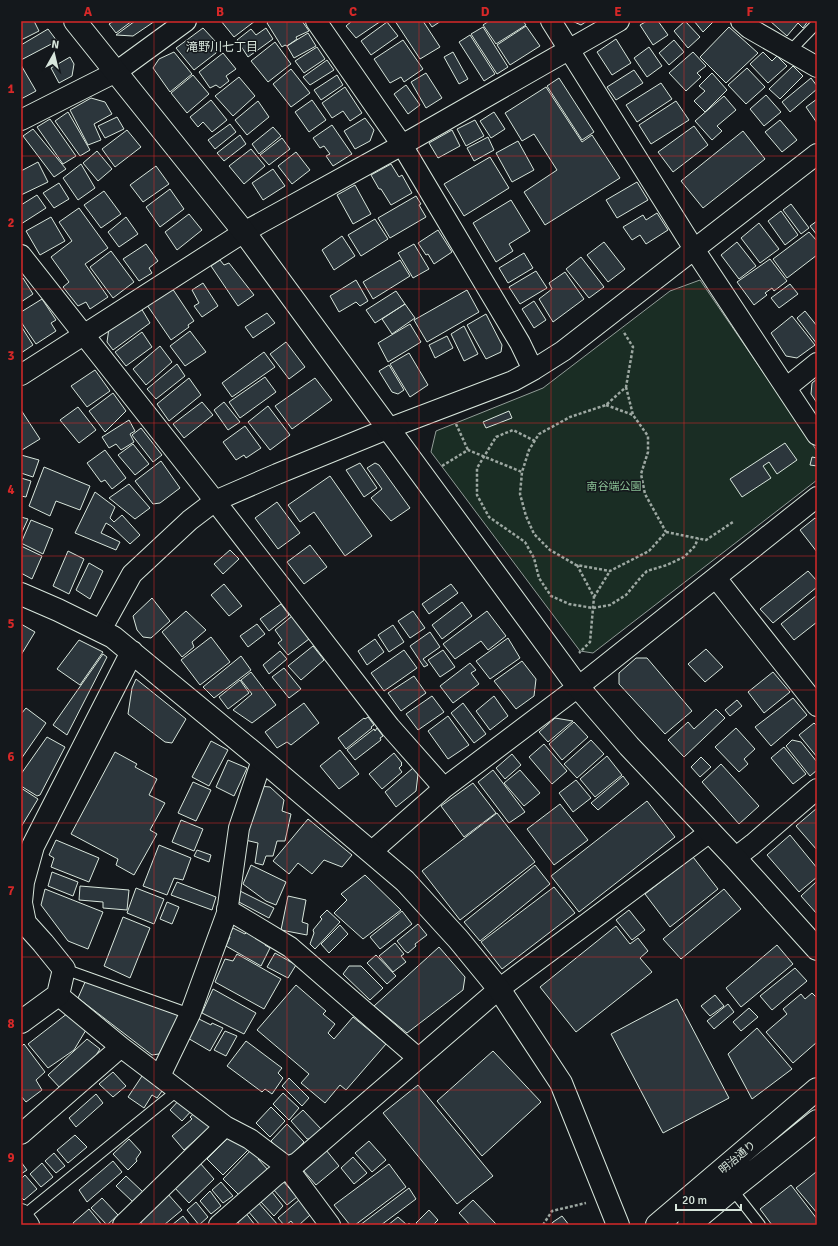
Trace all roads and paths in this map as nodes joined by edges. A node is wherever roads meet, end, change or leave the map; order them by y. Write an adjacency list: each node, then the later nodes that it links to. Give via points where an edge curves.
1 (75, 21): 11 (street)
2 (186, 21): 11 (street)
3 (316, 21): 13 (street)
4 (551, 21): 8 (street)
5 (619, 21): 8 (street)
6 (741, 21): 9 (street)
7 (817, 23): 9 (lane)
8 (569, 49): 13 (street); 16 (street)
9 (790, 51): 10 (street)
10 (817, 67)
11 (116, 72): 12 (street); 15 (street)
12 (21, 120)
13 (402, 145): 15 (street); 21 (street, via 520,343)
14 (817, 154): 16 (street)
15 (244, 232): 19 (street); 28 (street)
16 (694, 249): 21 (street, via 563,351); 24 (street)
17 (21, 255): 19 (street)
18 (622, 330): 23 (path, via 633,347)
19 (84, 335): 22 (street); 36 (street)
20 (817, 363): 24 (street)
21 (533, 370): 28 (street, via 513,381)
22 (21, 374)
23 (626, 386): 25 (path); 26 (path)
24 (786, 388): 29 (street)
25 (606, 405): 26 (path); 30 (path, via 570,417 540,434)
26 (633, 415): 38 (path, via 648,436 648,452 641,474 646,494)
27 (454, 418): 31 (path)
28 (387, 429): 36 (street); 49 (street)
29 (817, 435)
30 (535, 441): 32 (path, via 513,430 496,437); 34 (path, via 529,450)
31 (468, 450): 32 (path); 33 (path)
32 (484, 457): 34 (path); 45 (path, via 477,468 476,495 489,518 526,542 534,558 539,578 552,596 569,604)
33 (438, 468)
34 (522, 472): 40 (path, via 520,494 534,534 550,550)
35 (817, 497): 42 (street)
36 (215, 501): 46 (street, via 190,520 132,574); 52 (street, via 390,727)
37 (733, 522): 39 (path, via 706,540)
38 (666, 532): 39 (path); 41 (path, via 649,551)
39 (698, 538): 45 (path, via 695,546 684,557 647,571 626,595 610,605)
40 (576, 565): 41 (path); 44 (path)
41 (610, 571): 44 (path)
42 (716, 578): 49 (street); 50 (street)
43 (21, 594): 46 (street)
44 (594, 597): 45 (path)
45 (593, 608): 48 (path, via 590,642)
46 (101, 630): 47 (street)
47 (132, 652): 51 (street); 57 (street)
48 (577, 655)
49 (578, 687): 52 (street); 54 (street, via 629,746)
50 (817, 706)
51 (262, 760): 55 (street); 59 (street, via 239,828)
52 (444, 788): 55 (street)
53 (817, 789): 56 (street)
54 (710, 832): 56 (street); 62 (street)
55 (370, 852): 62 (street, via 405,882 458,939)
56 (735, 858): 60 (street)
57 (24, 864): 58 (street)
58 (21, 902): 61 (street, via 25,923)
59 (227, 909): 64 (street); 67 (street, via 290,947)
60 (817, 949)
61 (64, 969): 63 (street); 64 (lane)
62 (499, 989): 67 (street); 76 (street, via 561,1083)
63 (58, 995): 65 (street); 66 (street)
64 (190, 1014): 68 (street)
65 (21, 1022)
66 (121, 1047): 68 (street); 73 (street)
67 (418, 1058): 74 (street, via 296,1164)
68 (160, 1076): 70 (street)
69 (817, 1089): 83 (street, 明治通り)
70 (178, 1090): 72 (street); 77 (lane)
71 (817, 1121): 75 (street, 明治通り)
72 (225, 1126): 74 (street, via 250,1139); 78 (street)
73 (21, 1134)
74 (287, 1167): 79 (street); 80 (street)
75 (732, 1189): 84 (street, 明治通り); 85 (lane)
76 (607, 1199): 81 (path, via 552,1211); 82 (street)
77 (24, 1218)
78 (124, 1225)
79 (220, 1225)
80 (330, 1225)
81 (543, 1225)
82 (618, 1225)
83 (657, 1225)
84 (689, 1225)
85 (760, 1225)

